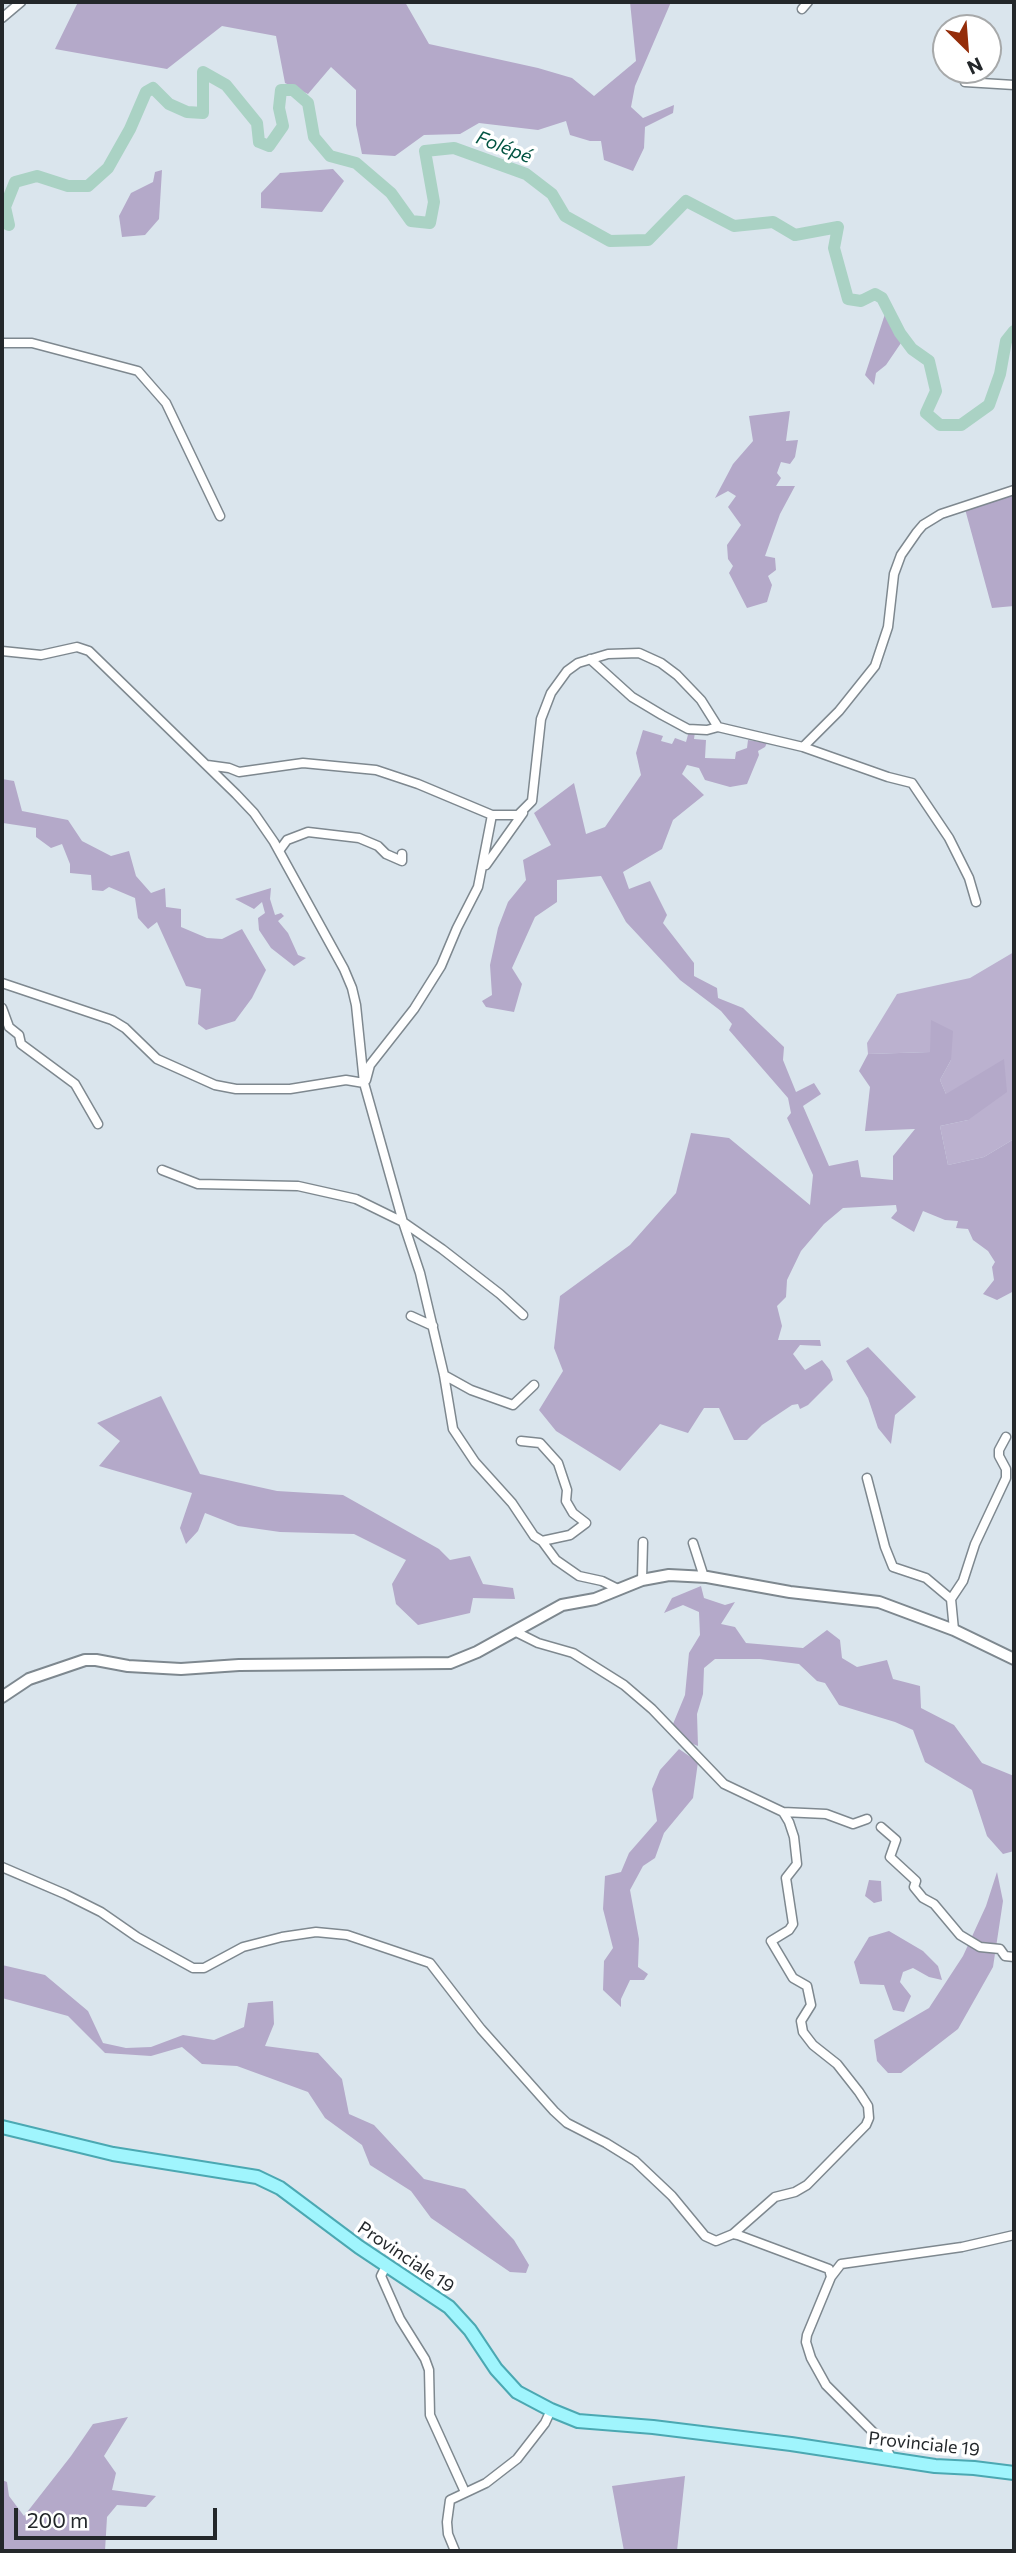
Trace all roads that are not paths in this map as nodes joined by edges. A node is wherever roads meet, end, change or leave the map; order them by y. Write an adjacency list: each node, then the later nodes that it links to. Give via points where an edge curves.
1 (21, 2): 4 (street)
2 (808, 2): 3 (street)
3 (802, 9)
4 (2, 18)
5 (2, 343): 7 (street, via 32,343 138,371 166,403)
6 (1014, 490): 11 (street, via 923,524 894,574 887,627 875,666)
7 (220, 516)
8 (2, 651): 12 (street, via 41,655 77,647 89,651)
9 (590, 659): 10 (street, via 632,696 688,729); 10 (street, via 626,652 650,658 689,686); 13 (street, via 567,671 546,703 533,796)
10 (718, 727): 11 (street)
11 (803, 747): 18 (street, via 912,783 949,838)
12 (207, 765): 14 (street, via 239,772 303,763 376,771); 15 (street, via 254,813)
13 (524, 811): 14 (street); 17 (street)
14 (492, 815): 17 (street)
15 (279, 851): 16 (street, via 287,840 308,832 359,838 402,861); 21 (street, via 348,978 356,1005)
16 (402, 854)
17 (483, 869): 21 (street, via 441,966 415,1009 370,1065)
18 (976, 902)
19 (2, 983): 21 (street, via 112,1020 152,1056 215,1085 290,1089 346,1080)
20 (2, 1008): 22 (street, via 22,1044 75,1084)
21 (364, 1083): 24 (street)
22 (98, 1124)
23 (162, 1170): 24 (street, via 198,1184 298,1186 356,1199)
24 (403, 1222): 25 (street, via 464,1264); 27 (street)
25 (523, 1315)
26 (411, 1316): 27 (street)
27 (433, 1326): 28 (street)
28 (444, 1375): 29 (street, via 513,1405); 33 (street, via 453,1429)
29 (534, 1385)
30 (1006, 1437): 39 (street, via 999,1456 1006,1478)
31 (521, 1441): 33 (street, via 540,1443 558,1463 566,1501 586,1523 570,1535)
32 (867, 1478): 39 (street, via 893,1567 926,1578)
33 (542, 1541): 38 (street, via 556,1560 575,1574)
34 (643, 1542): 37 (street)
35 (694, 1543): 36 (street)
36 (704, 1577): 37 (street, via 669,1575); 40 (street, via 879,1602)
37 (642, 1580): 38 (street)
38 (618, 1589): 41 (street, via 596,1599 562,1605)
39 (951, 1599): 40 (street)
40 (954, 1630): 42 (street)
41 (516, 1632): 43 (street, via 461,1659 438,1664 181,1669 85,1660 29,1679); 44 (street, via 590,1662 652,1709 728,1788)
42 (1014, 1658)
43 (2, 1697)
44 (783, 1812): 45 (street, via 826,1814 853,1824); 50 (street, via 793,1832 797,1864 786,1878 793,1924 771,1941 793,1978 807,1986 811,2005 801,2021 803,2032 859,2092 869,2118 807,2185 775,2197)
45 (867, 1819)
46 (881, 1827): 48 (street, via 896,1840 890,1857 960,1935 979,1947 1000,1949 1005,1956)
47 (2, 1867): 50 (street, via 101,1912 192,1968 204,1968 243,1947 316,1932 347,1935 426,1961 567,2123 635,2161 711,2240)
48 (1014, 1957)
49 (2, 2127): 52 (main road, Provinciale 19, via 113,2154 257,2177 296,2198)
50 (733, 2234): 53 (street, via 829,2269)
51 (1014, 2235): 53 (street, via 841,2264)
52 (386, 2266): 54 (main road, Provinciale 19, via 449,2307 512,2387); 57 (street, via 381,2276 425,2359 430,2415)
53 (831, 2277): 55 (street, via 807,2334 811,2358 826,2385 882,2441)
54 (551, 2410): 55 (main road, Provinciale 19, via 578,2421 791,2444); 57 (street, via 517,2459 486,2483)
55 (893, 2461): 56 (main road, Provinciale 19)
56 (1014, 2473)
57 (464, 2492): 58 (street, via 449,2505 448,2534)
58 (455, 2551)

